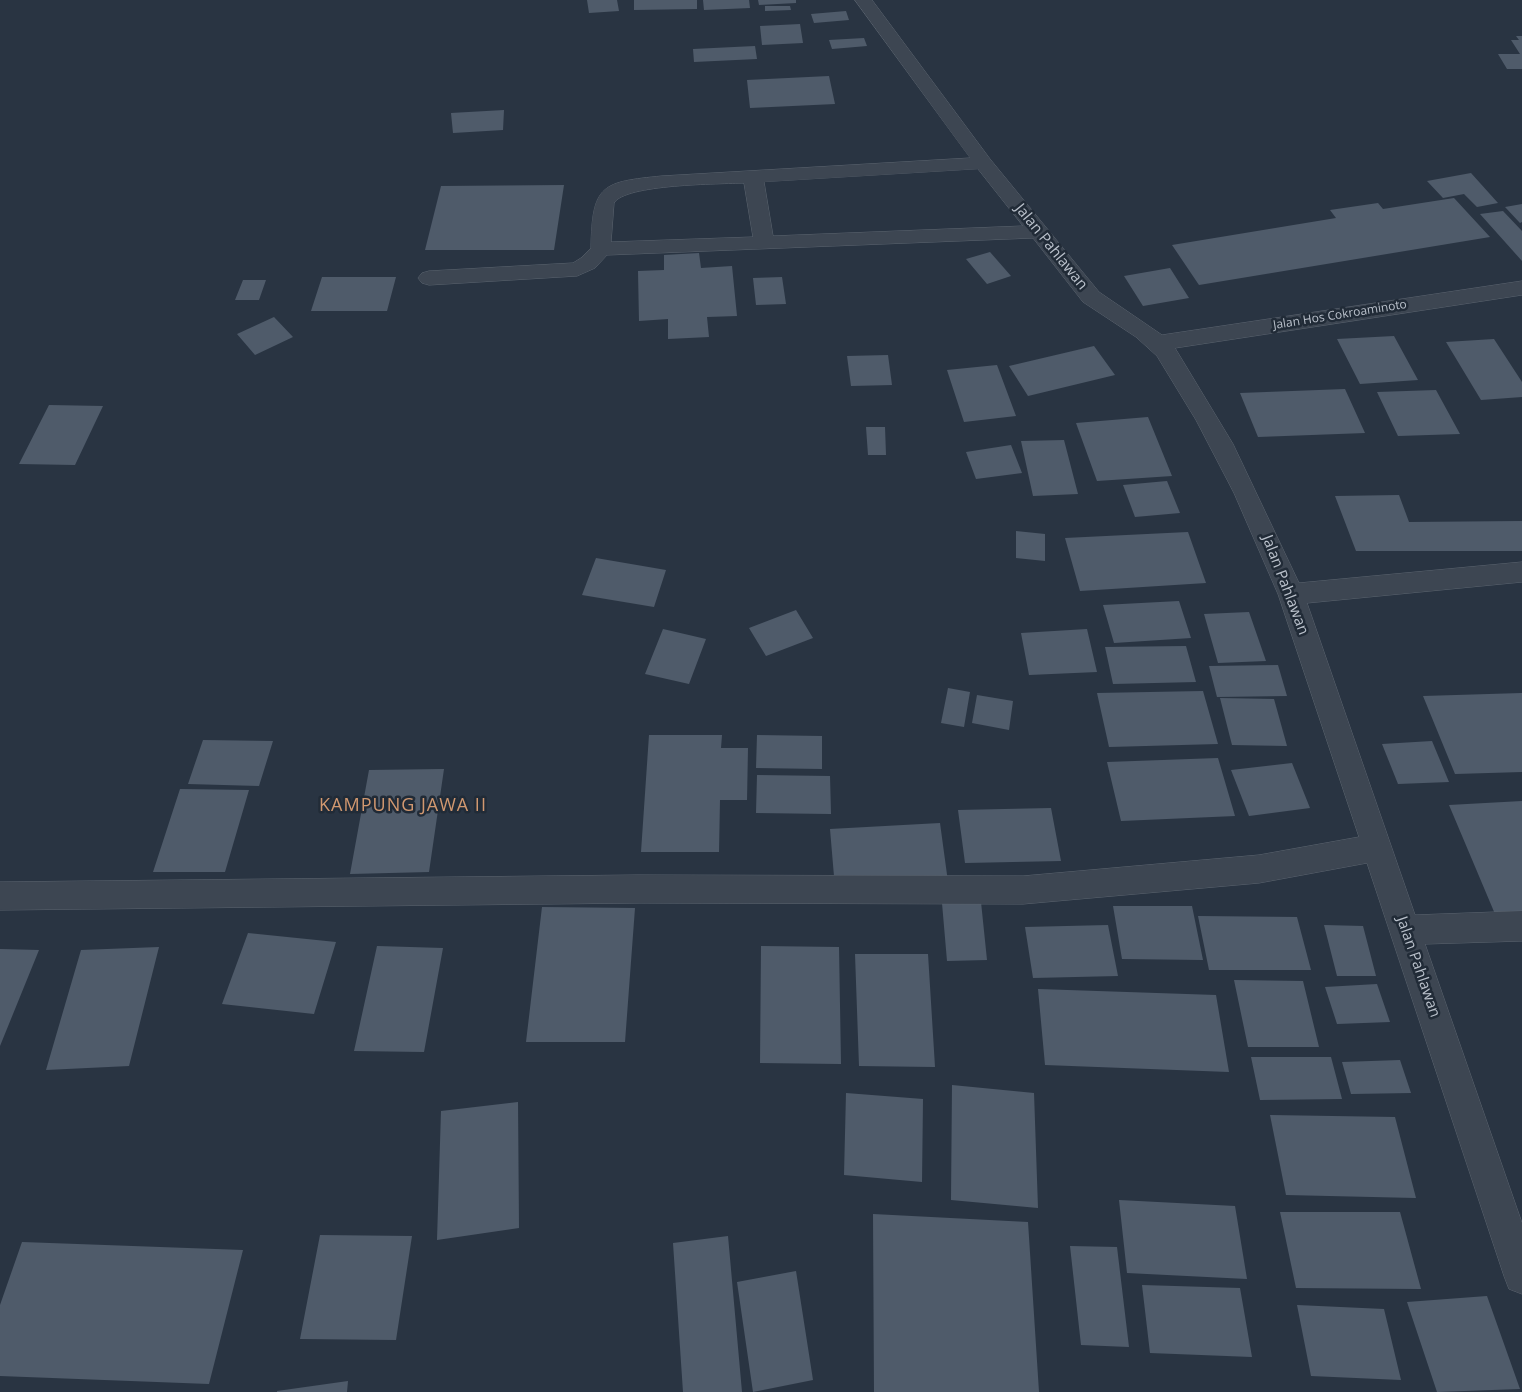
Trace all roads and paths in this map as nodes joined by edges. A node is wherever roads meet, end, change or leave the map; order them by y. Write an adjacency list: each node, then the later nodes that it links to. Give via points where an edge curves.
1 (863, 0): 2 (street, Jalan Pahlawan)
2 (983, 162): 3 (street); 4 (street, Jalan Pahlawan)
3 (753, 176): 5 (street); 6 (street, via 662,182 616,189 602,207)
4 (1036, 232): 5 (street); 9 (street, Jalan Pahlawan, via 1091,298)
5 (764, 243): 6 (street)
6 (601, 249): 7 (street, via 588,263 577,268)
7 (429, 278)
8 (1522, 288): 9 (street, Jalan Hos Cokroaminoto)
9 (1159, 343): 11 (street, Jalan Pahlawan, via 1175,363 1202,410 1256,512)
10 (1522, 572): 11 (street)
11 (1291, 594): 12 (street, Jalan Pahlawan)
12 (1376, 848): 13 (street, via 1259,869 1023,890 638,889); 15 (street, Jalan Pahlawan)
13 (0, 896)
14 (1522, 926): 15 (street)
15 (1406, 930): 16 (street, Jalan Pahlawan)
16 (1512, 1214): 17 (street, Jalan Pahlawan)
17 (1522, 1276)

